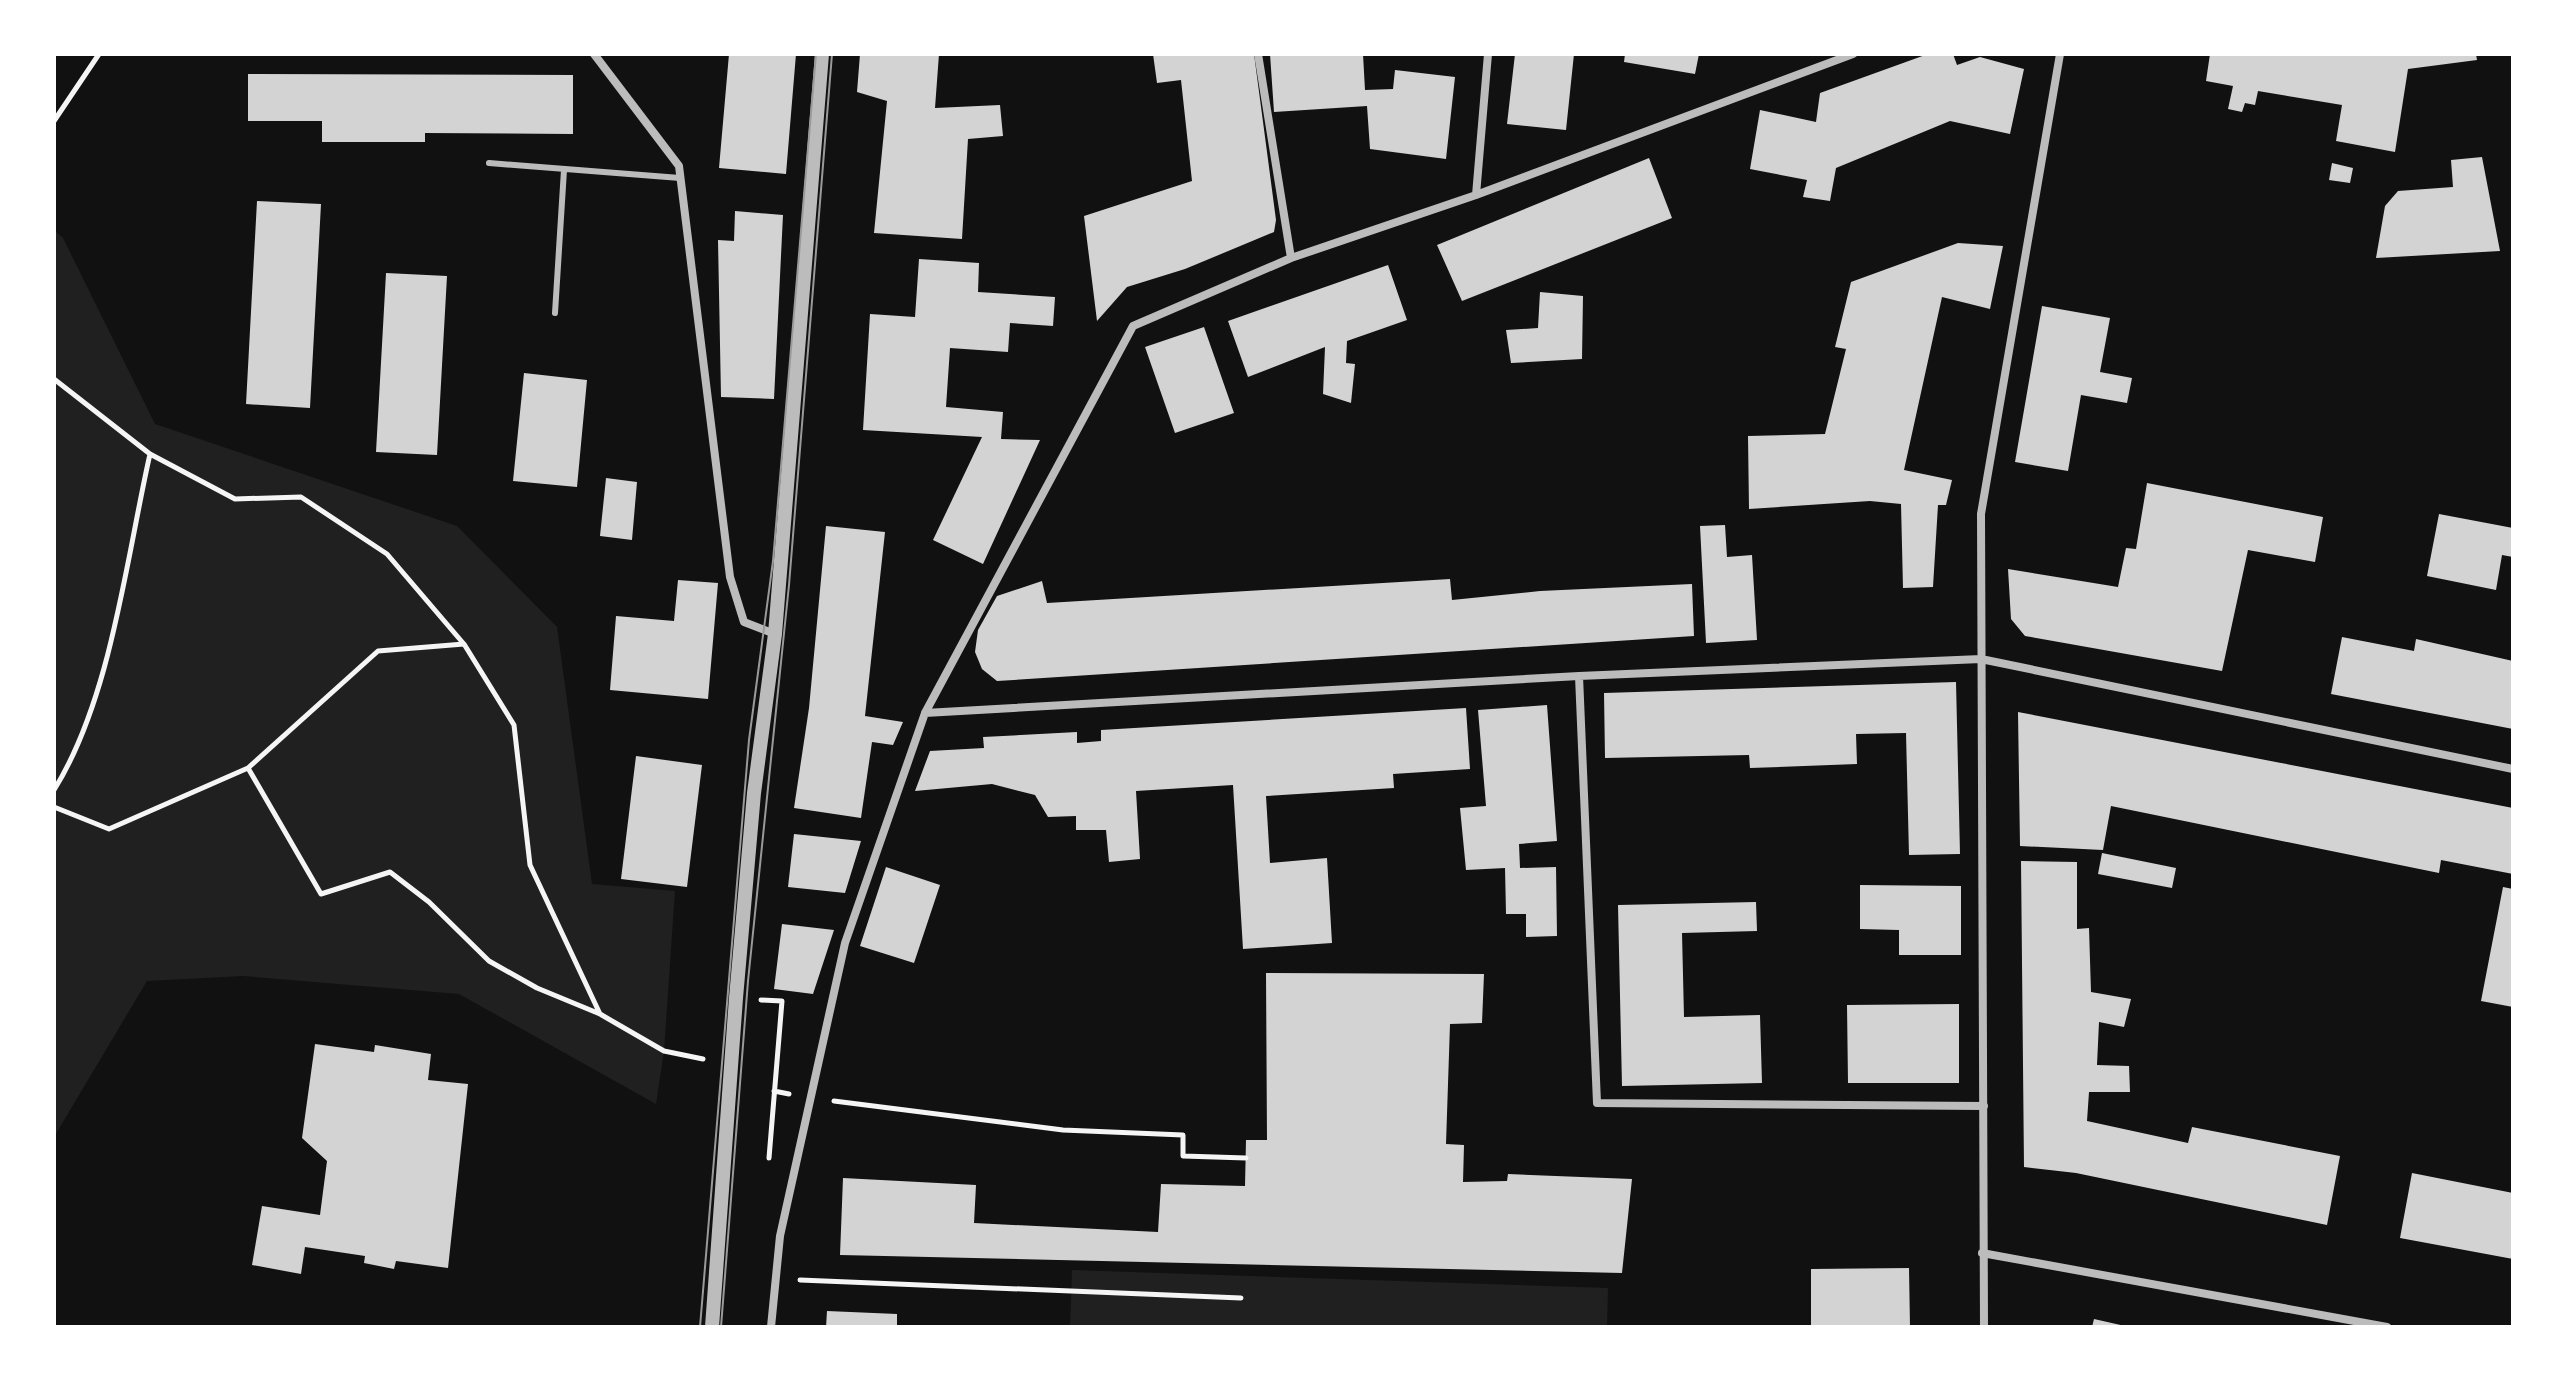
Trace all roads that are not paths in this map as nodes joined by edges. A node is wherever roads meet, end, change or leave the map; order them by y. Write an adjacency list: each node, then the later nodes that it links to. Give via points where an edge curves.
1 (594, 54): 9 (street, via 679,166)
2 (822, 54): 13 (street)
3 (1258, 54): 11 (street)
4 (1488, 54): 10 (street)
5 (1853, 54): 10 (street)
6 (2060, 54): 14 (street, via 1981,514)
7 (489, 163): 8 (lane)
8 (564, 170): 9 (lane); 12 (lane)
9 (680, 178): 13 (street, via 730,577 744,622)
10 (1476, 195): 11 (street)
11 (1291, 258): 16 (street, via 1133,326)
12 (555, 313)
13 (775, 634): 20 (street, via 754,793)
14 (1981, 659): 15 (street); 17 (street); 18 (street)
15 (1579, 676): 16 (street); 18 (street, via 1597,1103)
16 (925, 713): 21 (street, via 845,943 780,1236)
17 (2513, 769)
18 (1984, 1106): 19 (street)
19 (1982, 1253): 22 (street); 23 (street)
20 (712, 1327)
21 (771, 1327)
22 (1984, 1327)
23 (2387, 1327)

